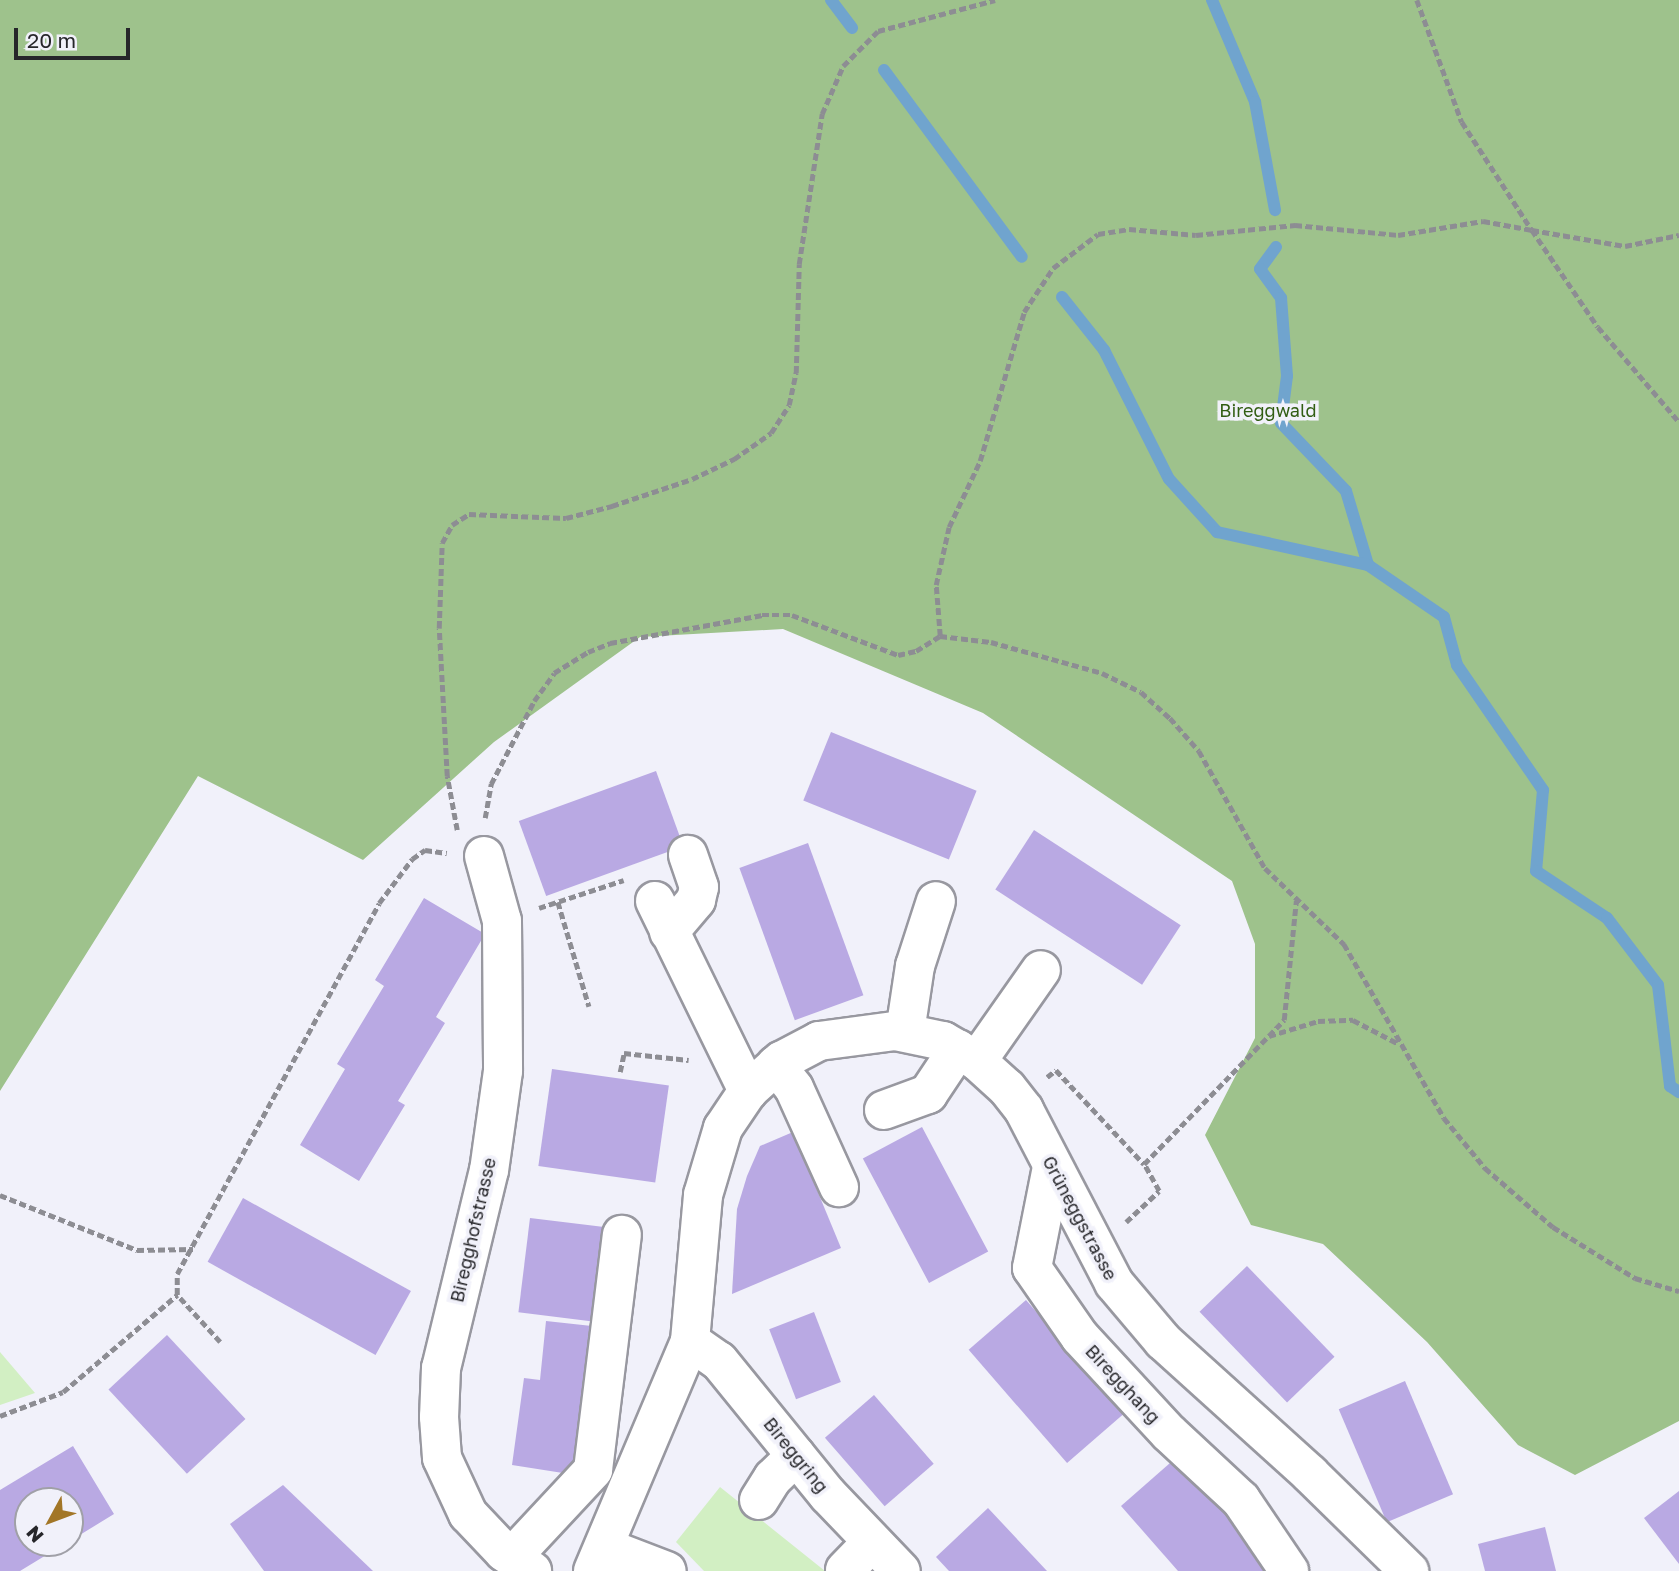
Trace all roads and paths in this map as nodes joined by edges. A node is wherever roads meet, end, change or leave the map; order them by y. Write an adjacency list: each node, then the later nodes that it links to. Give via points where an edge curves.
1 (995, 0): 7 (path, via 878,31 844,66 822,114 799,264 796,373 789,405 771,433 734,459 692,479 612,506 566,518 470,514 452,526 442,543 439,628 447,776)
2 (1417, 0): 3 (path, via 1462,121)
3 (1532, 230): 4 (path, via 1625,247); 5 (path, via 1598,327); 6 (path, via 1483,221 1398,235 1295,225 1196,235 1129,229 1098,234 1052,268 1024,312 980,461 949,527 936,585)
4 (1679, 234)
5 (1679, 422)
6 (940, 636): 7 (path, via 916,651 898,655 792,615 762,615 610,643 587,652 554,673 501,758); 11 (path, via 991,642 1051,658 1102,673 1141,692 1199,751 1265,868)
7 (473, 855): 30 (path, via 425,850 412,859 379,903); 40 (street, Biregghofstrasse, via 502,921 503,1071 489,1170 441,1368 439,1416 442,1458 468,1514)
8 (688, 855): 22 (street, via 699,887 696,901 662,917)
9 (599, 889): 13 (path, via 558,902)
10 (936, 901): 14 (street, via 915,966)
11 (1296, 901): 15 (path, via 1284,1020); 16 (path, via 1344,944 1368,979)
12 (1041, 970): 17 (street)
13 (589, 1006)
14 (905, 1032): 17 (street, Grüneggstrasse); 19 (street, Grüneggstrasse, via 855,1033 819,1041)
15 (1268, 1036): 16 (path, via 1318,1021 1353,1020); 24 (path)
16 (1399, 1044): 31 (path, via 1444,1118 1485,1168 1553,1227 1635,1278)
17 (967, 1055): 23 (street, via 928,1094); 25 (street, Grüneggstrasse, via 1024,1110)
18 (701, 1061): 20 (path, via 624,1053)
19 (776, 1065): 22 (street, Grüneggstrasse); 26 (street, via 794,1088)
20 (620, 1072)
21 (1037, 1084): 24 (path, via 1056,1070)
22 (748, 1091): 33 (street, Grüneggstrasse, via 723,1128 710,1160 701,1207)
23 (884, 1110)
24 (1144, 1164): 28 (path, via 1159,1191)
25 (1052, 1167): 44 (street, Biregghang, via 1032,1268 1080,1337 1169,1433 1241,1500); 45 (street, Grüneggstrasse, via 1114,1283 1163,1341)
26 (839, 1187)
27 (0, 1195): 30 (path, via 137,1250)
28 (1117, 1231)
29 (622, 1235): 40 (street, via 593,1470)
30 (193, 1249): 32 (path, via 177,1274)
31 (1679, 1291)
32 (177, 1295): 34 (path); 35 (path, via 63,1392)
33 (690, 1341): 36 (street, Bireggring, via 719,1361); 39 (street, Grüneggstrasse)
34 (220, 1342)
35 (0, 1416)
36 (796, 1457): 37 (street); 38 (street, Bireggring)
37 (759, 1500)
38 (872, 1542): 41 (street); 43 (street, Bireggring)
39 (598, 1559): 42 (street)
40 (522, 1564)
41 (845, 1570)
42 (667, 1571)
43 (901, 1571)
44 (1289, 1571)
45 (1409, 1571)

